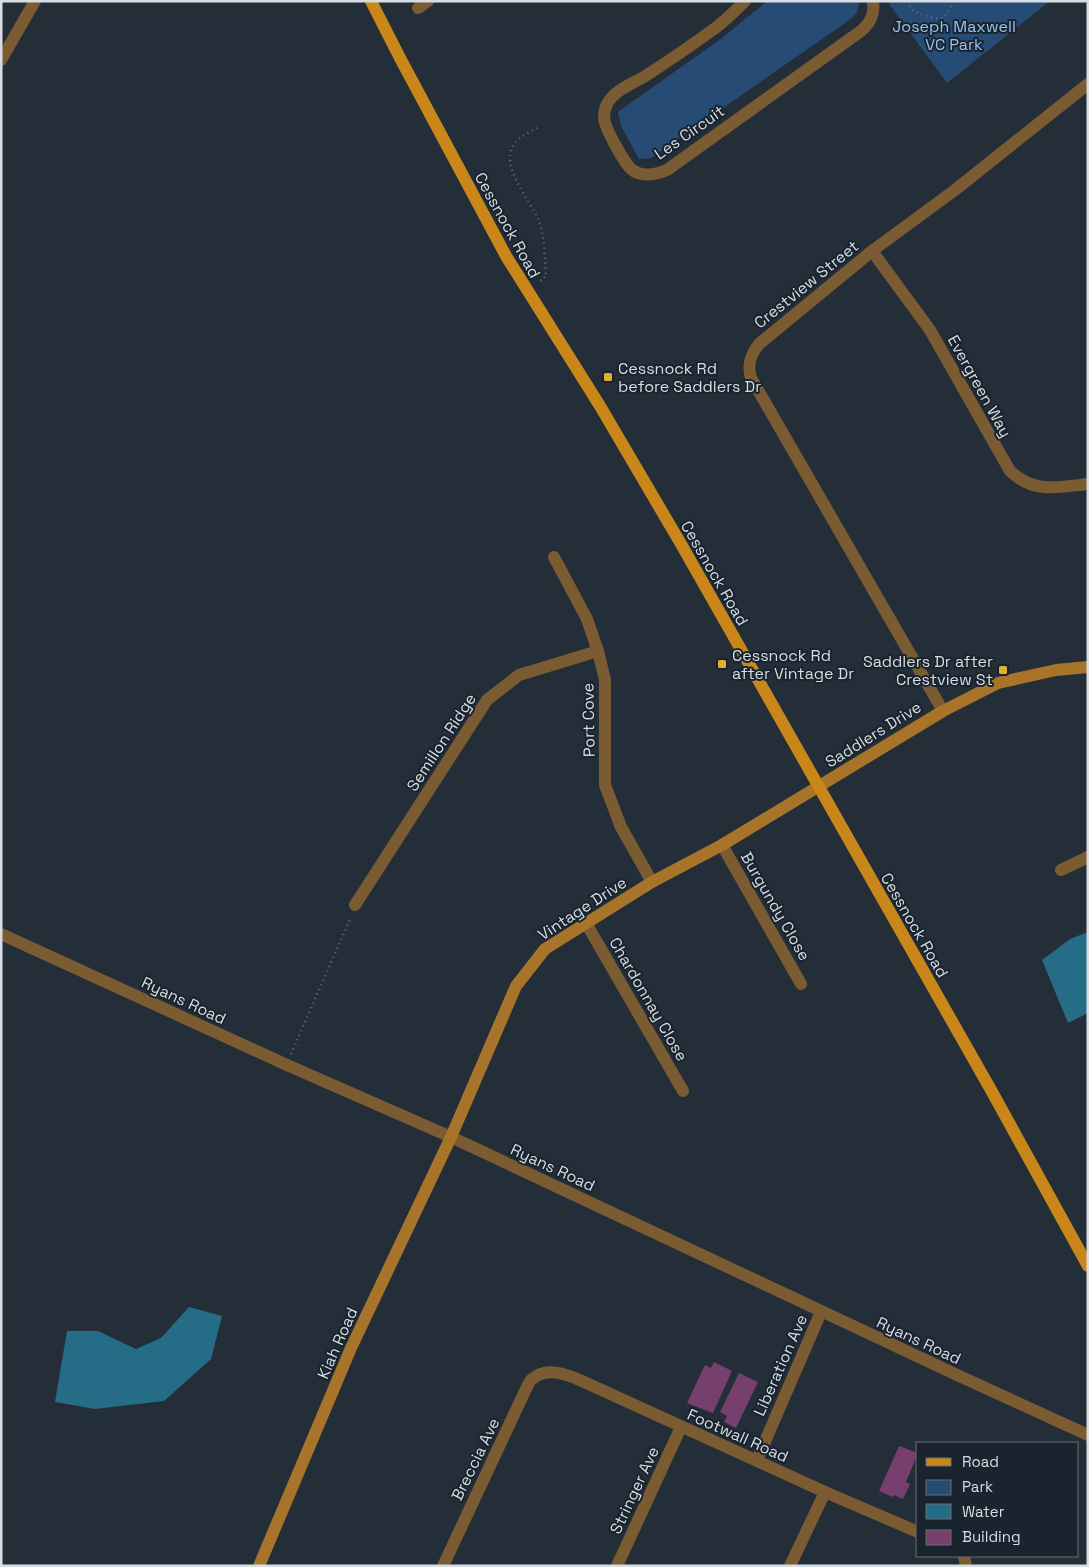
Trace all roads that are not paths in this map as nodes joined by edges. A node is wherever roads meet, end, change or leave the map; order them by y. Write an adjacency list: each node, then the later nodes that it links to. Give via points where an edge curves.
1 (36, 1): 5 (street)
2 (371, 1): 13 (main road, Cessnock Road, via 518,278 608,421)
3 (745, 1): 4 (street, Les Circuit, via 715,28 608,101 604,119 606,126 624,160 637,173 657,174 667,170 861,31 873,15)
4 (873, 1)
5 (1, 60)
6 (1088, 84): 7 (street, Crestview Street)
7 (872, 251): 8 (street, Evergreen Way, via 930,330 1010,471 1018,479 1037,487); 12 (street, Crestview Street, via 759,344 751,357 749,372)
8 (1088, 484)
9 (554, 557): 10 (street, Port Cove, via 587,619)
10 (598, 651): 17 (street, Port Cove, via 605,680 606,785 621,827); 18 (street, Semillon Ridge, via 519,675 487,700)
11 (1088, 667): 12 (street, Saddlers Drive, via 1056,670 998,683)
12 (943, 710): 13 (street, Saddlers Drive)
13 (818, 787): 14 (street, Vintage Drive); 24 (main road, Cessnock Road)
14 (722, 845): 17 (street, Vintage Drive); 21 (street, Burgundy Close)
15 (1088, 858): 16 (street)
16 (1061, 870)
17 (652, 882): 19 (street, Vintage Drive)
18 (355, 906)
19 (586, 923): 22 (street, Chardonnay Close); 23 (street, Vintage Drive, via 545,950 516,986)
20 (1, 934): 23 (street, Ryans Road)
21 (801, 984)
22 (683, 1092)
23 (451, 1137): 25 (street, Ryans Road); 32 (street, Kiah Road, via 351,1348)
24 (1088, 1266)
25 (821, 1312): 28 (street, Ryans Road); 29 (street, Liberation Ave)
26 (544, 1373): 27 (street, Footwall Road, via 562,1372); 33 (street, Breccia Ave, via 531,1380 525,1391)
27 (681, 1427): 29 (street, Footwall Road); 34 (street, Stringer Ave)
28 (1088, 1435)
29 (757, 1460): 30 (street, Footwall Road)
30 (825, 1492): 31 (street, Footwall Road); 35 (street)
31 (916, 1531)
32 (259, 1566)
33 (442, 1566)
34 (617, 1566)
35 (790, 1566)

